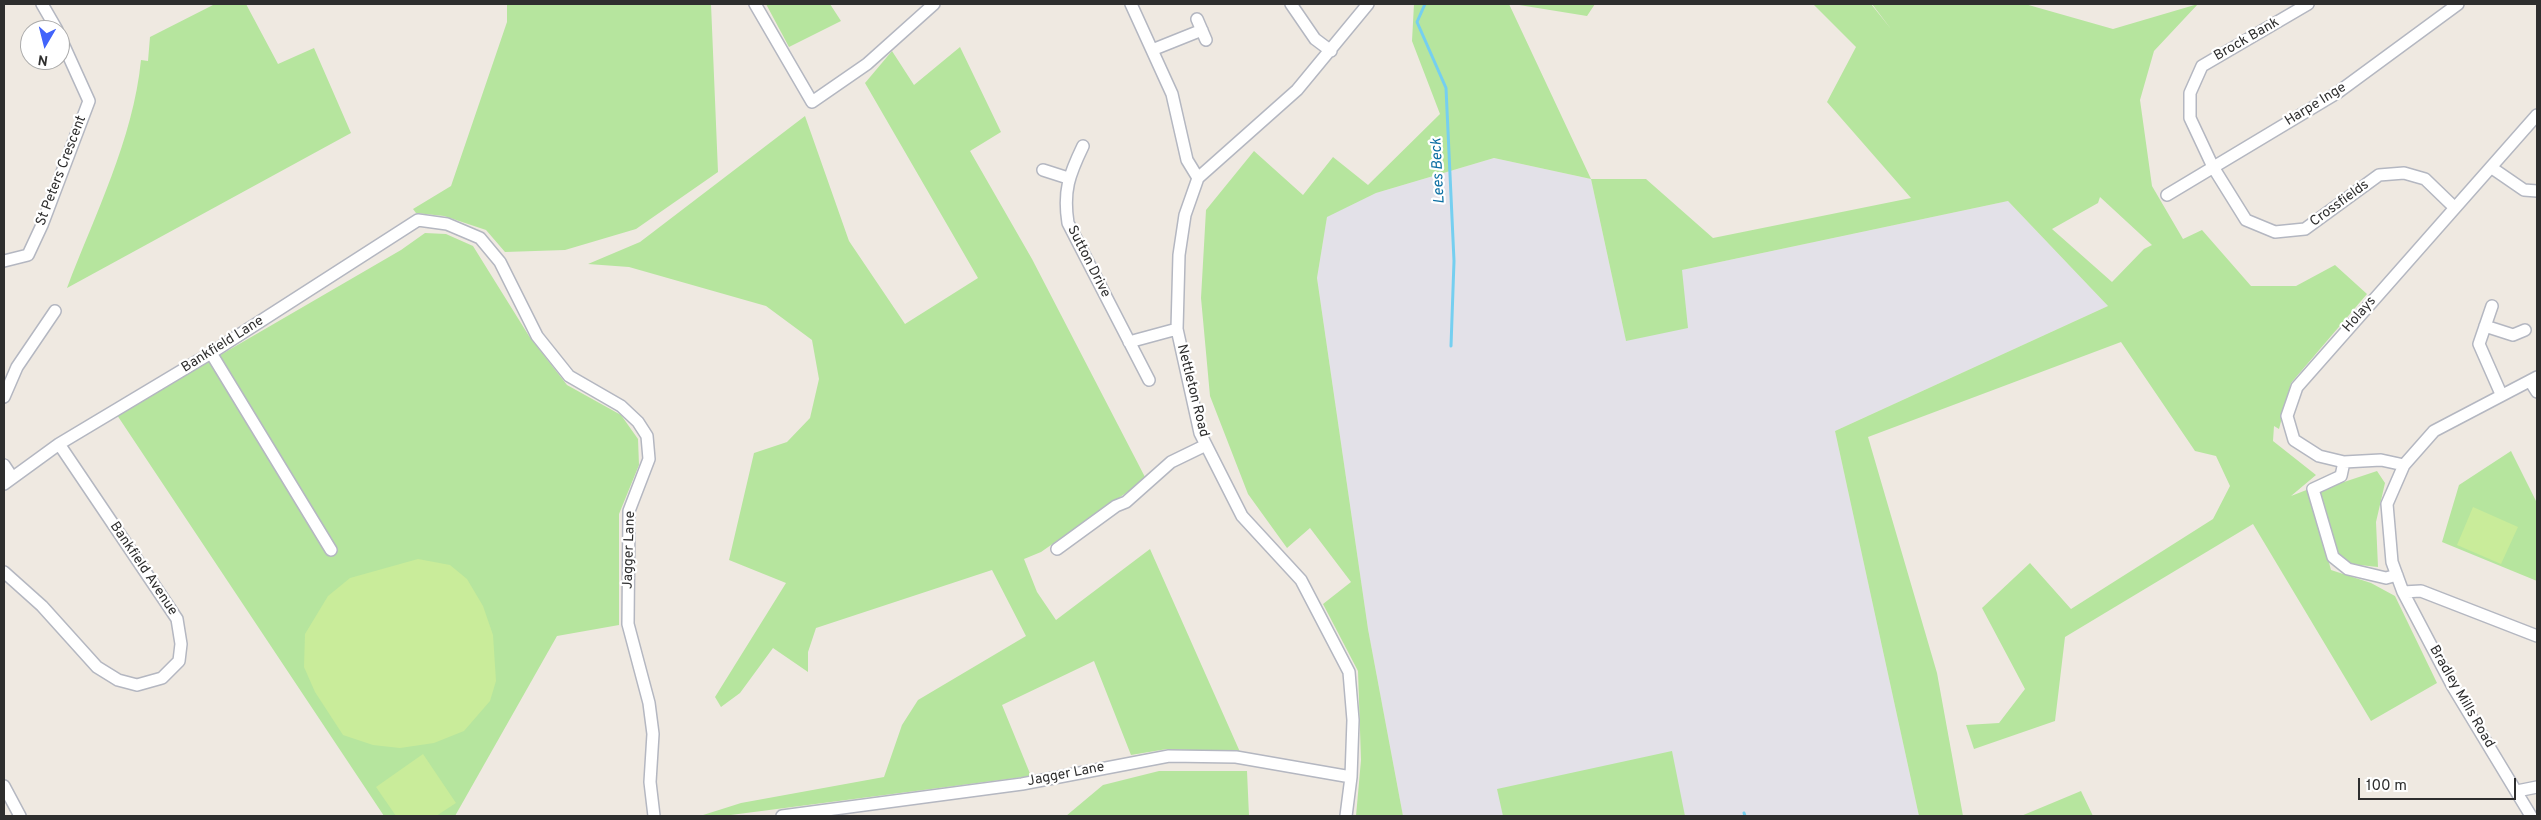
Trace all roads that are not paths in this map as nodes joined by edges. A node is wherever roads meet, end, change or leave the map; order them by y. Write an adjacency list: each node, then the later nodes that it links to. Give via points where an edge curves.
1 (42, 4): 9 (street)
2 (755, 4): 3 (street, via 812,102 867,64)
3 (934, 4)
4 (1131, 4): 11 (street)
5 (1291, 4): 12 (street, via 1315,39)
6 (1368, 4): 12 (street, Nettleton Road)
7 (2308, 4): 16 (street, Brock Bank, via 2202,66 2190,93 2190,118)
8 (2458, 4): 16 (street, Harpe Inge, via 2337,93)
9 (51, 20)
10 (1202, 29): 11 (street)
11 (1152, 50): 20 (street, via 1172,94 1187,160)
12 (1331, 51): 20 (street, Nettleton Road, via 1298,90)
13 (70, 59): 25 (street, St Peters Crescent, via 89,101 28,255)
14 (2537, 115): 17 (street, Holays)
15 (1083, 146): 19 (street, Sutton Drive)
16 (2213, 167): 22 (street, Harpe Inge); 23 (street, Crossfields, via 2246,220 2275,232 2305,229 2379,175 2404,173 2425,179)
17 (2492, 168): 21 (street, via 2524,190); 23 (street, Holays)
18 (1043, 170): 19 (street)
19 (1068, 178): 31 (street, Sutton Drive, via 1065,203 1068,223)
20 (1198, 178): 29 (street, Nettleton Road, via 1185,215 1179,255)
21 (2537, 190)
22 (2167, 195)
23 (2455, 208): 40 (street, Holays, via 2297,387 2287,416 2294,440 2319,456)
24 (447, 224): 32 (street, Bankfield Lane, via 418,220); 55 (street, Jagger Lane, via 480,238 500,262 537,336 569,376 621,406 647,436 649,459 629,511 628,624 649,702 653,734 650,782)
25 (4, 261)
26 (2492, 306): 28 (street)
27 (55, 311): 37 (street, via 17,366)
28 (2485, 326): 30 (street, via 2513,335); 36 (street, via 2479,344)
29 (1177, 329): 31 (street); 39 (street, Nettleton Road, via 1200,433)
30 (2524, 330)
31 (1129, 342): 34 (street, Sutton Drive)
32 (211, 353): 38 (street, Bankfield Lane); 45 (street)
33 (2534, 379): 35 (street); 36 (street, Bradley Mills Road)
34 (1150, 380)
35 (2537, 392)
36 (2501, 394): 42 (street, Bradley Mills Road, via 2434,431)
37 (4, 397)
38 (59, 444): 43 (street, Bankfield Lane); 46 (street, Bankfield Avenue, via 176,619 181,644 179,661 162,678 137,685 118,680 97,667 42,606)
39 (1206, 444): 44 (street, via 1171,462 1126,502); 50 (street, Nettleton Road, via 1242,516 1301,580 1349,672 1353,720)
40 (2344, 462): 42 (street, Holays, via 2381,460); 47 (street, via 2341,476 2314,489 2333,557 2348,569 2386,578)
41 (4, 464): 43 (street)
42 (2404, 465): 47 (street, Bradley Mills Road, via 2387,504 2392,562)
43 (8, 481)
44 (1057, 549)
45 (331, 550)
46 (4, 572)
47 (2397, 575): 48 (street, Bradley Mills Road)
48 (2403, 592): 49 (street, via 2421,591); 53 (street, Bradley Mills Road, via 2453,687)
49 (2537, 636)
50 (1350, 777): 56 (street, Jagger Lane, via 1236,757 1169,756 1022,784); 57 (street, Nettleton Road)
51 (4, 786): 54 (street)
52 (2537, 787): 53 (street)
53 (2517, 791): 58 (street, Bradley Mills Road)
54 (20, 816)
55 (654, 816)
56 (782, 816)
57 (1346, 816)
58 (2532, 816)

